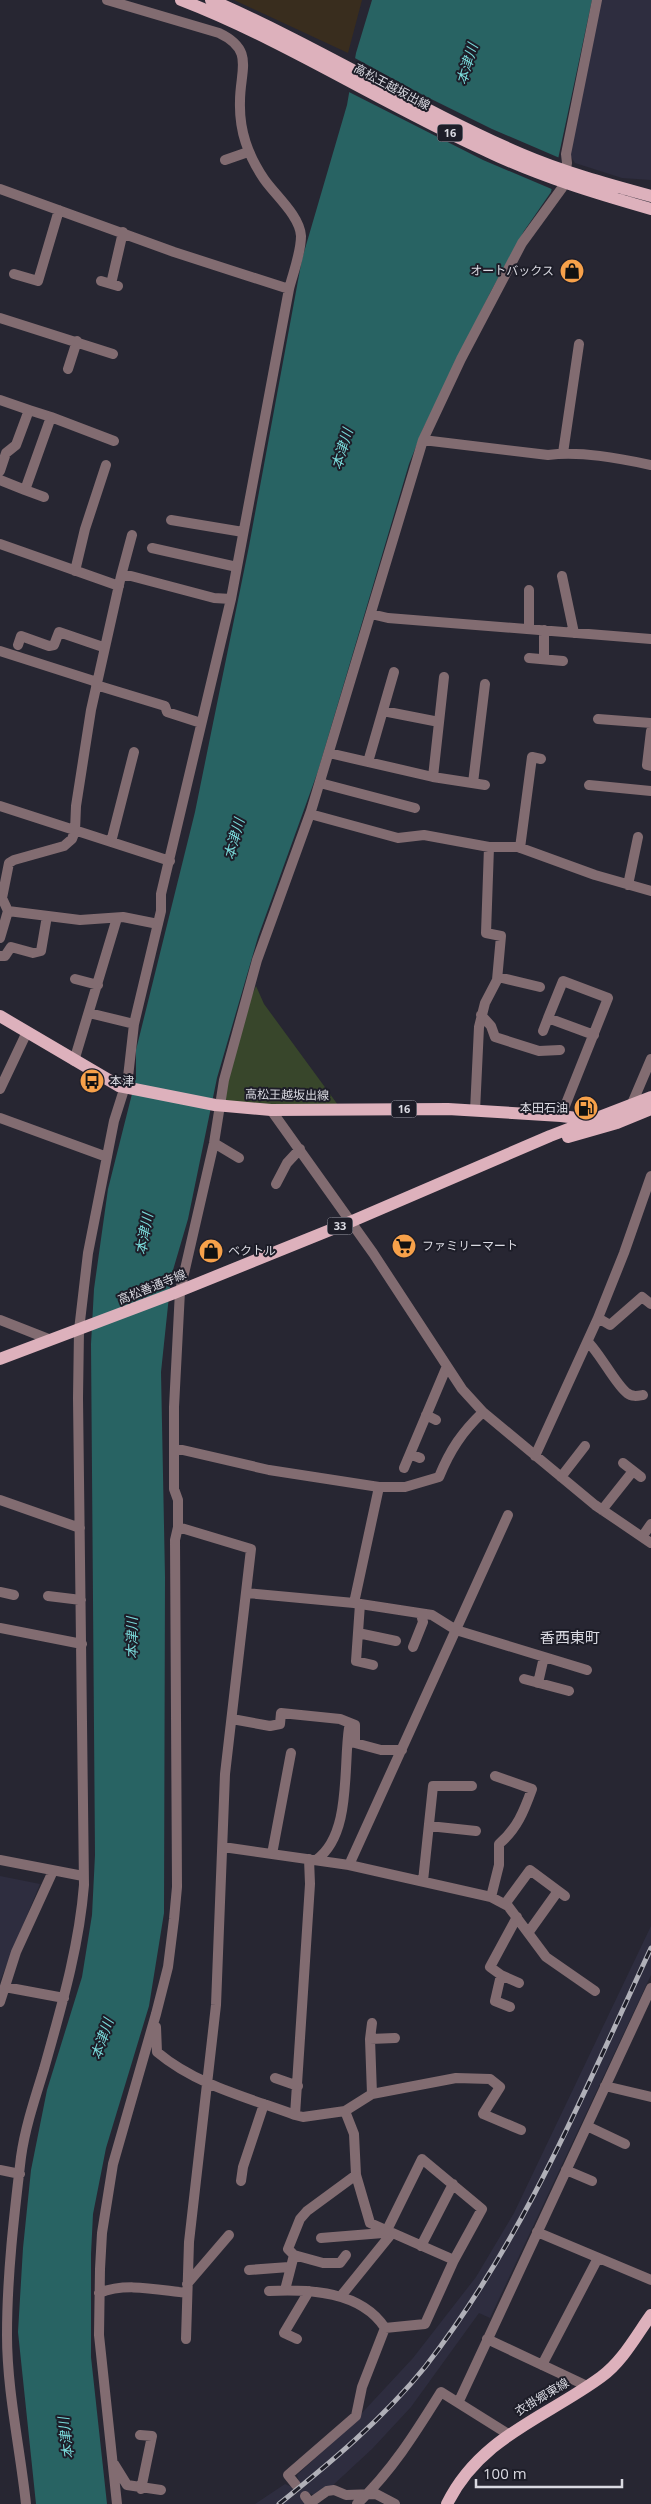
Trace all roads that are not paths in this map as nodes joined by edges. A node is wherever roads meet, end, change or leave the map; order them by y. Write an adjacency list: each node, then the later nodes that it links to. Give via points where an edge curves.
1 (107, 0): 6 (street, via 186,22 232,39 244,57 241,130)
2 (181, 0): 5 (main road, 高松王越坂出線 / 16)
3 (211, 0): 5 (main road, 高松王越坂出線 / 16)
4 (597, 0): 8 (street)
5 (348, 73): 8 (main road, 高松王越坂出線 / 16)
6 (248, 152): 7 (street); 16 (street, via 299,229 301,237)
7 (225, 160)
8 (562, 175): 10 (main road, 高松王越坂出線 / 16); 11 (main road, 高松王越坂出線 / 16); 25 (street, via 557,197 522,243)
9 (0, 190): 12 (street)
10 (651, 196)
11 (651, 209)
12 (59, 210): 13 (street); 14 (street, via 38,281)
13 (123, 232): 15 (street); 16 (street, via 174,252)
14 (14, 274)
15 (110, 284)
16 (289, 288): 35 (street)
17 (0, 318): 18 (street)
18 (76, 342): 20 (street); 21 (street)
19 (579, 344): 27 (street)
20 (113, 354)
21 (68, 369)
22 (0, 400): 23 (street)
23 (29, 410): 24 (street); 30 (street, via 16,445 6,453)
24 (51, 417): 26 (street); 32 (street)
25 (423, 440): 27 (street, via 548,455); 45 (street)
26 (114, 441)
27 (562, 453): 28 (street)
28 (650, 462)
29 (106, 465): 40 (street)
30 (0, 471)
31 (0, 480): 32 (street)
32 (25, 490): 33 (street)
33 (44, 497)
34 (171, 520): 35 (street)
35 (243, 532): 39 (street)
36 (132, 535): 42 (street)
37 (0, 544): 40 (street)
38 (152, 548): 39 (street)
39 (237, 567): 44 (street)
40 (75, 571): 42 (street)
41 (562, 576): 48 (street)
42 (120, 581): 44 (street, via 131,576 214,598); 51 (street)
43 (529, 590): 46 (street)
44 (231, 599): 63 (street)
45 (371, 614): 46 (street); 67 (street)
46 (529, 629): 47 (street)
47 (544, 630): 48 (street); 54 (street)
48 (574, 633): 49 (street)
49 (651, 639)
50 (18, 645): 51 (street, via 21,636 54,645 59,632)
51 (103, 647): 58 (street)
52 (0, 652): 58 (street)
53 (529, 658): 54 (street)
54 (544, 658): 55 (street)
55 (563, 661)
56 (394, 672): 60 (street)
57 (444, 677): 62 (street)
58 (96, 683): 63 (street, via 165,706 167,712); 80 (street, via 78,787)
59 (484, 684): 73 (street)
60 (383, 711): 62 (street); 69 (street)
61 (598, 719): 64 (street)
62 (439, 722): 71 (street)
63 (201, 723): 85 (street)
64 (651, 723)
65 (651, 731): 70 (street, via 647,765)
66 (134, 752): 82 (street)
67 (329, 753): 69 (street); 72 (street)
68 (541, 759): 84 (street, via 532,757)
69 (368, 762): 71 (street)
70 (651, 766)
71 (433, 777): 73 (street)
72 (320, 782): 78 (street); 79 (street)
73 (473, 784): 74 (street)
74 (484, 785)
75 (590, 785): 76 (street)
76 (651, 791)
77 (0, 806): 80 (street)
78 (415, 808)
79 (310, 814): 83 (street, via 398,838 424,835); 112 (street, via 257,960)
80 (75, 831): 82 (street); 88 (street, via 64,846 9,863)
81 (638, 837): 86 (street)
82 (111, 842): 85 (street)
83 (489, 847): 84 (street); 95 (street, via 486,933 500,936)
84 (520, 848): 86 (street)
85 (170, 861): 92 (street, via 161,894)
86 (628, 885): 87 (street)
87 (651, 892)
88 (1, 897): 89 (street)
89 (8, 910): 90 (street); 93 (street)
90 (47, 916): 91 (street, via 80,920); 94 (street, via 41,951 33,953 11,947 5,956)
91 (116, 918): 92 (street); 97 (street)
92 (158, 924): 103 (street)
93 (0, 938)
94 (0, 956)
95 (498, 977): 98 (street); 100 (street)
96 (75, 979): 97 (street)
97 (98, 985): 99 (street)
98 (540, 987)
99 (89, 1013): 103 (street); 109 (street)
100 (481, 1015): 107 (street, via 491,1026 495,1037 540,1051); 116 (street)
101 (0, 1016): 105 (main road, 高松王越坂出線 / 16)
102 (548, 1018): 104 (street); 106 (street); 106 (street, via 560,980 609,994)
103 (134, 1024): 110 (street)
104 (543, 1031)
105 (27, 1032): 109 (main road, 高松王越坂出線 / 16); 111 (street)
106 (594, 1035): 118 (street)
107 (560, 1050)
108 (651, 1059): 114 (street)
109 (74, 1061): 110 (main road, 高松王越坂出線 / 16)
110 (127, 1088): 112 (main road, 高松王越坂出線 / 16); 125 (street)
111 (0, 1089)
112 (217, 1105): 115 (main road, 高松王越坂出線 / 16); 123 (street)
113 (650, 1105): 114 (main road, 高松善通寺線 / 33); 121 (main road, 高松善通寺線 / 33)
114 (631, 1106): 120 (main road, 高松善通寺線 / 33)
115 (271, 1110): 116 (main road, 高松王越坂出線 / 16, via 426,1108); 124 (street)
116 (475, 1111): 117 (main road, 高松王越坂出線 / 16)
117 (546, 1116): 118 (main road, 高松王越坂出線 / 16); 122 (main road)
118 (561, 1116): 120 (main road, 高松王越坂出線 / 16); 122 (main road)
119 (0, 1118): 125 (street)
120 (594, 1120): 121 (main road, 高松善通寺線 / 33); 122 (main road, 高松善通寺線 / 33)
121 (617, 1123): 122 (main road, 高松善通寺線 / 33)
122 (558, 1135): 129 (main road, 高松善通寺線 / 33)
123 (214, 1143): 126 (street); 130 (street)
124 (300, 1149): 128 (street, via 287,1163); 129 (street)
125 (107, 1157): 134 (street, via 88,1253)
126 (239, 1158)
127 (651, 1176): 132 (street)
128 (276, 1184)
129 (350, 1222): 130 (main road, 高松善通寺線 / 33); 138 (street)
130 (176, 1293): 134 (main road, 高松善通寺線 / 33); 144 (street)
131 (651, 1304): 132 (street, via 642,1298 610,1325)
132 (598, 1318): 136 (street)
133 (0, 1320): 135 (street)
134 (83, 1329): 135 (main road, 高松善通寺線 / 33); 157 (street)
135 (50, 1340): 137 (main road, 高松善通寺線 / 33)
136 (588, 1342): 139 (street, via 599,1352 626,1393); 146 (street)
137 (0, 1360)
138 (447, 1366): 140 (street); 141 (street)
139 (643, 1395)
140 (483, 1412): 146 (street); 151 (street, via 464,1430 439,1477 405,1487)
141 (426, 1415): 142 (street); 145 (street)
142 (436, 1420)
143 (585, 1446): 150 (street)
144 (174, 1448): 151 (street, via 269,1470); 156 (street)
145 (410, 1454): 147 (street); 149 (street)
146 (535, 1456): 150 (street)
147 (420, 1458)
148 (623, 1463): 153 (street, via 637,1474)
149 (404, 1468)
150 (561, 1477): 153 (street)
151 (379, 1487): 164 (street)
152 (0, 1500): 157 (street)
153 (602, 1510): 158 (street)
154 (508, 1515): 167 (street)
155 (651, 1524): 158 (street)
156 (178, 1527): 160 (street, via 251,1549); 206 (street, via 175,1540 177,1887 168,1967)
157 (80, 1528): 163 (street)
158 (647, 1540)
159 (0, 1593): 161 (street)
160 (246, 1593): 164 (street); 178 (street)
161 (14, 1595)
162 (48, 1596): 163 (street)
163 (82, 1600): 170 (street)
164 (357, 1603): 165 (street); 168 (street)
165 (421, 1614): 167 (street, via 432,1615); 171 (street, via 422,1622)
166 (0, 1628): 170 (street)
167 (456, 1630): 172 (street); 180 (street)
168 (358, 1633): 169 (street); 173 (street, via 356,1661)
169 (396, 1641)
170 (82, 1644): 192 (street)
171 (413, 1647)
172 (544, 1657): 174 (street); 176 (street)
173 (373, 1665)
174 (587, 1670)
175 (524, 1679): 176 (street)
176 (538, 1683): 177 (street)
177 (569, 1691)
178 (232, 1719): 179 (street, via 270,1726 280,1724 281,1713 286,1713 340,1719); 186 (street, via 225,1774)
179 (349, 1724): 180 (street, via 355,1726 355,1743 381,1750); 189 (street, via 344,1757 346,1791 334,1838 330,1848)
180 (402, 1750): 190 (street)
181 (291, 1753): 187 (street)
182 (495, 1776): 194 (street, via 532,1788 512,1833 498,1844 498,1865)
183 (472, 1786): 184 (street, via 433,1786)
184 (429, 1826): 185 (street); 193 (street)
185 (476, 1831)
186 (223, 1847): 187 (street); 211 (street, via 216,2005)
187 (272, 1854): 189 (street)
188 (0, 1860): 191 (street)
189 (313, 1860): 190 (street); 212 (street)
190 (349, 1865): 193 (street)
191 (54, 1871): 192 (street); 200 (street, via 16,1952)
192 (83, 1876): 203 (street, via 82,1914)
193 (423, 1881): 194 (street)
194 (491, 1897): 195 (street)
195 (505, 1904): 196 (street); 197 (street, via 530,1870 562,1894)
196 (517, 1917): 197 (street); 198 (street, via 490,1967)
197 (528, 1933): 202 (street, via 546,1957)
198 (501, 1976): 199 (street); 205 (street, via 495,2002)
199 (519, 1983)
200 (5, 1987): 203 (street); 204 (street)
201 (651, 1988): 213 (street)
202 (595, 1991)
203 (64, 1998): 224 (street, via 35,2098 21,2156)
204 (0, 2002)
205 (510, 2007)
206 (156, 2014): 211 (street, via 157,2052 182,2071); 246 (street, via 113,2164 102,2233)
207 (372, 2023): 209 (street)
208 (394, 2038): 209 (street)
209 (370, 2039): 214 (street)
210 (275, 2078): 212 (street)
211 (207, 2082): 216 (street); 242 (street)
212 (298, 2086): 218 (street)
213 (605, 2086): 215 (street); 219 (street)
214 (372, 2094): 217 (street); 220 (street, via 456,2078 490,2079 500,2087 483,2114)
215 (651, 2097)
216 (264, 2104): 218 (street); 227 (street)
217 (345, 2111): 218 (street); 225 (street, via 354,2134)
218 (295, 2116)
219 (587, 2126): 221 (street); 223 (street)
220 (521, 2130)
221 (625, 2144)
222 (0, 2170): 224 (street)
223 (566, 2170): 226 (street); 230 (street)
224 (20, 2174): 241 (street)
225 (356, 2175): 229 (street, via 370,2223); 234 (street, via 306,2210)
226 (592, 2181)
227 (241, 2182)
228 (453, 2184): 229 (street, via 422,2158); 233 (street); 237 (street, via 482,2209)
229 (389, 2231): 232 (street); 233 (street); 247 (street)
230 (537, 2232): 236 (street); 252 (street)
231 (230, 2235): 242 (street)
232 (322, 2238)
233 (421, 2246): 237 (street)
234 (287, 2250): 235 (street, via 322,2264 340,2264); 238 (street)
235 (346, 2255)
236 (598, 2258): 240 (street); 253 (street)
237 (454, 2260): 249 (street, via 426,2324)
238 (289, 2267): 239 (street); 243 (street)
239 (249, 2270)
240 (651, 2280)
241 (4, 2281): 264 (street, via 9,2371)
242 (187, 2288): 246 (street, via 126,2287); 250 (street)
243 (285, 2290): 244 (street); 245 (street)
244 (269, 2291)
245 (309, 2291): 247 (street); 251 (street, via 284,2332)
246 (99, 2293): 258 (street, via 99,2336)
247 (341, 2296): 249 (street, via 369,2311)
248 (651, 2315): 254 (main road, 衣掛郷東線, via 617,2360)
249 (385, 2328): 259 (street, via 362,2387 356,2416 288,2475)
250 (186, 2339)
251 (296, 2339)
252 (487, 2339): 253 (street); 255 (street)
253 (542, 2365): 254 (street)
254 (587, 2386): 257 (main road, 衣掛郷東線)
255 (458, 2401): 257 (street); 262 (street, via 441,2392 402,2453)
256 (140, 2434): 260 (street, via 152,2436)
257 (508, 2434): 268 (main road, 衣掛郷東線, via 470,2470)
258 (112, 2461): 260 (street, via 127,2485); 265 (street)
259 (296, 2485)
260 (142, 2489): 261 (street)
261 (161, 2490)
262 (368, 2494): 263 (street, via 346,2495 327,2491 310,2503); 266 (street); 267 (street, via 376,2494)
263 (305, 2496)
264 (26, 2504)
265 (117, 2504)
266 (357, 2504)
267 (395, 2504)
268 (447, 2504)

